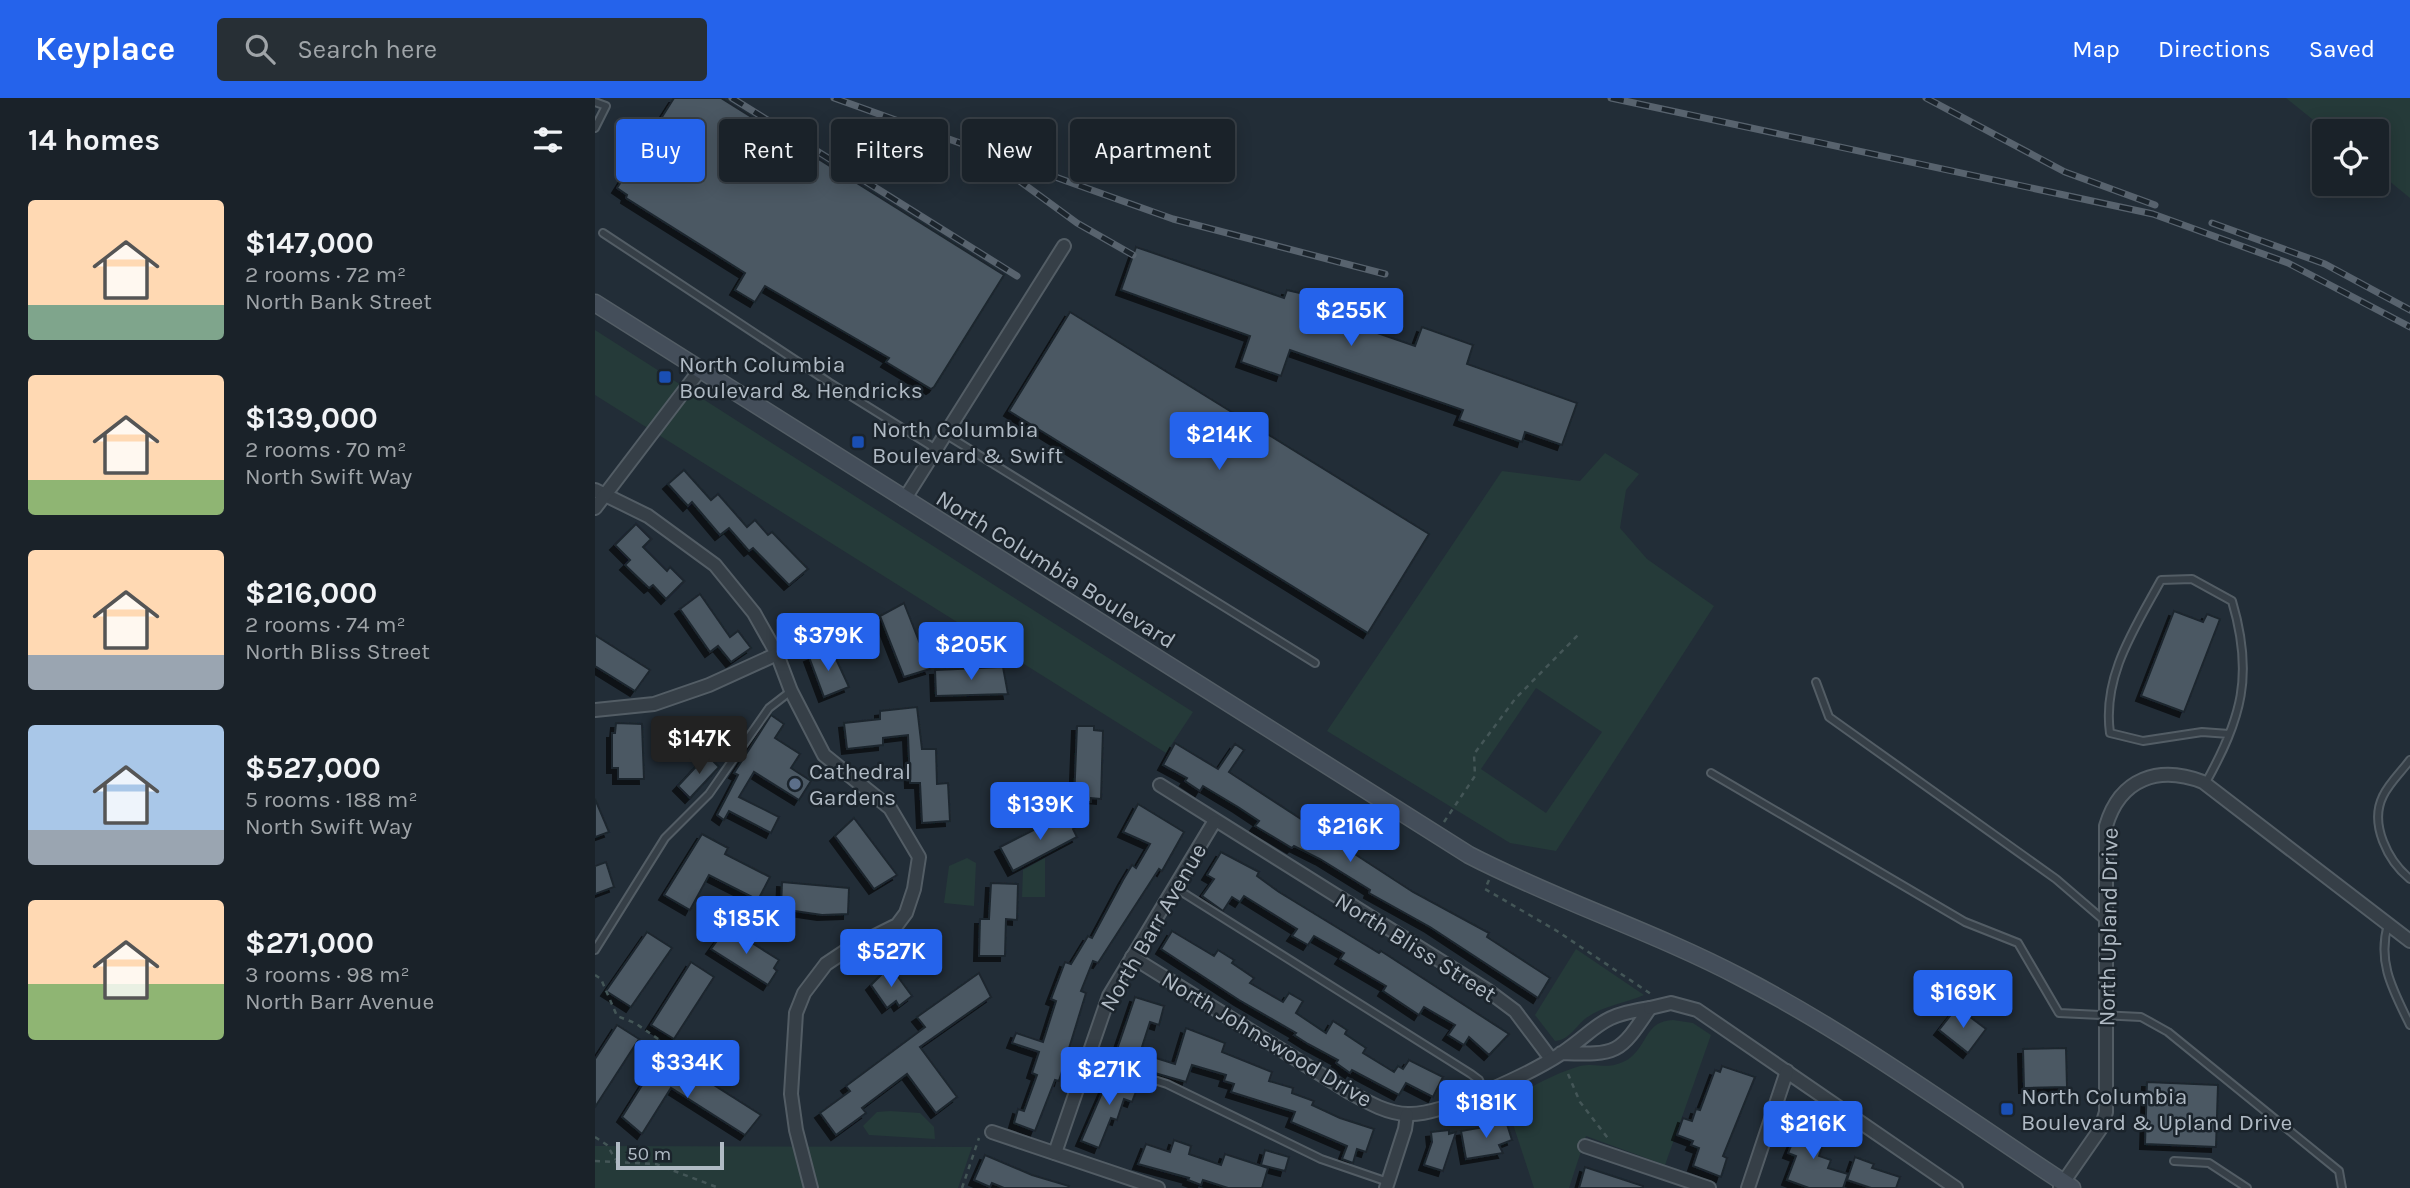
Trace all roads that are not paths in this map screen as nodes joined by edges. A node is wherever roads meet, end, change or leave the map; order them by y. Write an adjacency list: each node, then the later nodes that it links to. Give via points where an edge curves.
1 (595, 102): 2 (lane, via 606,106)
2 (595, 128)
3 (603, 233): 8 (lane)
4 (1064, 246): 7 (street)
5 (595, 303): 6 (main road, North Columbia Boulevard)
6 (700, 370): 9 (street); 10 (main road, North Columbia Boulevard)
7 (945, 434): 8 (street); 13 (lane)
8 (936, 449): 10 (street)
9 (600, 492): 11 (street); 12 (street, via 648,516 715,565 754,613)
10 (904, 500): 49 (main road, North Columbia Boulevard, via 1435,834 1586,911 1676,946 1762,988)
11 (595, 508)
12 (778, 654): 15 (street); 16 (street, via 654,704)
13 (1315, 663)
14 (1816, 682): 25 (lane, via 1829,717 2056,879)
15 (791, 691): 28 (lane, via 769,708 715,787 665,838); 50 (street, via 824,755 890,808 919,857 914,889 897,925 827,964 804,993 796,1013 791,1094)
16 (595, 710)
17 (2229, 734): 17 (lane, via 2244,687 2243,637 2232,601 2192,579 2161,580 2122,650 2108,714 2111,733 2143,741 2203,732); 20 (lane)
18 (2410, 760): 23 (lane, via 2382,797 2380,826 2383,845 2396,868)
19 (1711, 773): 32 (lane, via 1965,922 2018,943 2059,1013)
20 (2205, 784): 25 (street, North Upland Drive, via 2187,776 2156,775 2138,782 2117,801 2106,826); 26 (street, North Upland Drive)
21 (1160, 785): 22 (street, North Bliss Street)
22 (1214, 822): 24 (street, North Barr Avenue); 37 (street, North Bliss Street, via 1487,990 1515,1011)
23 (2410, 879)
24 (1174, 887): 29 (street, North Barr Avenue); 40 (lane, via 1471,1074)
25 (2106, 922): 32 (street, North Upland Drive)
26 (2388, 924): 27 (street, North Upland Drive); 33 (lane, via 2382,944 2385,964)
27 (2410, 941)
28 (595, 950)
29 (1132, 957): 38 (street, North Barr Avenue, via 1104,1006); 41 (street, North Johnswood Drive, via 1368,1103)
30 (1650, 1008): 31 (street, North Johnswood Drive); 35 (street, North Johnswood Drive); 39 (street, North Johnswood Drive, via 1671,1003 1689,1006)
31 (1620, 1014): 34 (street, North Johnswood Drive); 35 (street, via 1628,1019)
32 (2106, 1015): 49 (street, North Upland Drive, via 2104,1121); 57 (lane, via 2141,1017 2168,1032 2339,1171)
33 (2410, 1025)
34 (1587, 1031): 36 (street); 37 (street, North Johnswood Drive)
35 (1632, 1033): 36 (street, North Johnswood Drive, via 1616,1050)
36 (1596, 1052): 37 (street, North Johnswood Drive)
37 (1556, 1056): 40 (street, North Johnswood Drive)
38 (1086, 1058): 44 (street, North Barr Avenue); 48 (lane, via 1167,1084 1321,1159)
39 (1787, 1071): 46 (street, North Johnswood Drive); 53 (street)
40 (1484, 1091): 41 (street, North Johnswood Drive, via 1449,1106)
41 (1407, 1115): 48 (street)
42 (992, 1132): 44 (street)
43 (1585, 1146): 52 (street)
44 (1055, 1153): 47 (street)
45 (2174, 1161): 56 (lane, via 2209,1163)
46 (1935, 1173): 54 (street); 55 (street, North Johnswood Drive)
47 (1127, 1183): 51 (street)
48 (1387, 1185)
49 (2065, 1186)
50 (811, 1188)
51 (1158, 1188)
52 (1709, 1188)
53 (1748, 1188)
54 (1930, 1188)
55 (1956, 1188)
56 (2247, 1188)
57 (2341, 1188)

